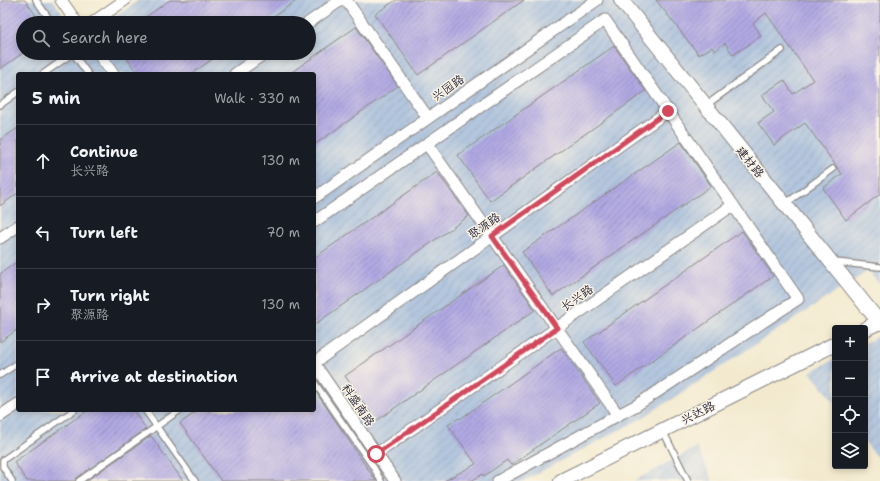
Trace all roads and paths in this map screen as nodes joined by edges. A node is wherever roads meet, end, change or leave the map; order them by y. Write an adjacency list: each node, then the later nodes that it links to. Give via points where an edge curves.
1 (36, 0): 8 (lane)
2 (61, 0): 9 (street)
3 (125, 0): 10 (street)
4 (341, 0): 11 (street)
5 (346, 0): 25 (street)
6 (597, 0): 25 (street, 兴园路)
7 (620, 0): 23 (street, 建材路)
8 (47, 16)
9 (72, 16)
10 (102, 16)
11 (316, 17)
12 (782, 50): 23 (lane)
13 (63, 60): 17 (lane)
14 (78, 60): 18 (lane)
15 (103, 60): 19 (street)
16 (255, 60): 20 (street)
17 (46, 72)
18 (87, 72)
19 (112, 72)
20 (238, 72)
21 (16, 93): 22 (lane)
22 (0, 105)
23 (705, 106): 30 (street, 建材路)
24 (668, 111): 26 (street, via 606,20); 29 (street); 33 (street, 聚源路)
25 (428, 118): 28 (street, 兴园路)
26 (427, 144): 31 (street); 33 (street)
27 (833, 170): 30 (lane)
28 (316, 197)
29 (733, 205): 38 (street, 长兴路); 50 (street, via 798,299)
30 (785, 205): 35 (street, 建材路)
31 (316, 221)
32 (16, 227): 34 (street)
33 (492, 236): 38 (street); 41 (street, 聚源路)
34 (0, 238)
35 (831, 262): 36 (lane); 37 (street, 建材路)
36 (880, 267)
37 (879, 323): 39 (street)
38 (557, 328): 50 (street); 54 (street, 长兴路)
39 (868, 328)
40 (832, 346): 53 (street, 兴达路)
41 (316, 362)
42 (16, 364): 44 (lane)
43 (316, 366): 54 (street, 科盛南路)
44 (0, 375)
45 (316, 385): 58 (lane)
46 (16, 405): 51 (street)
47 (71, 412): 55 (lane, via 3,460 3,467)
48 (146, 412): 52 (lane)
49 (177, 412): 52 (lane)
50 (618, 415): 60 (street)
51 (0, 416)
52 (157, 426): 56 (lane); 57 (lane)
53 (663, 430): 61 (street, 兴达路); 62 (lane)
54 (376, 454): 59 (street, 科盛南路)
55 (12, 481)
56 (79, 481)
57 (195, 481)
58 (381, 481)
59 (395, 481)
60 (498, 481)
61 (561, 481)
62 (688, 481)

